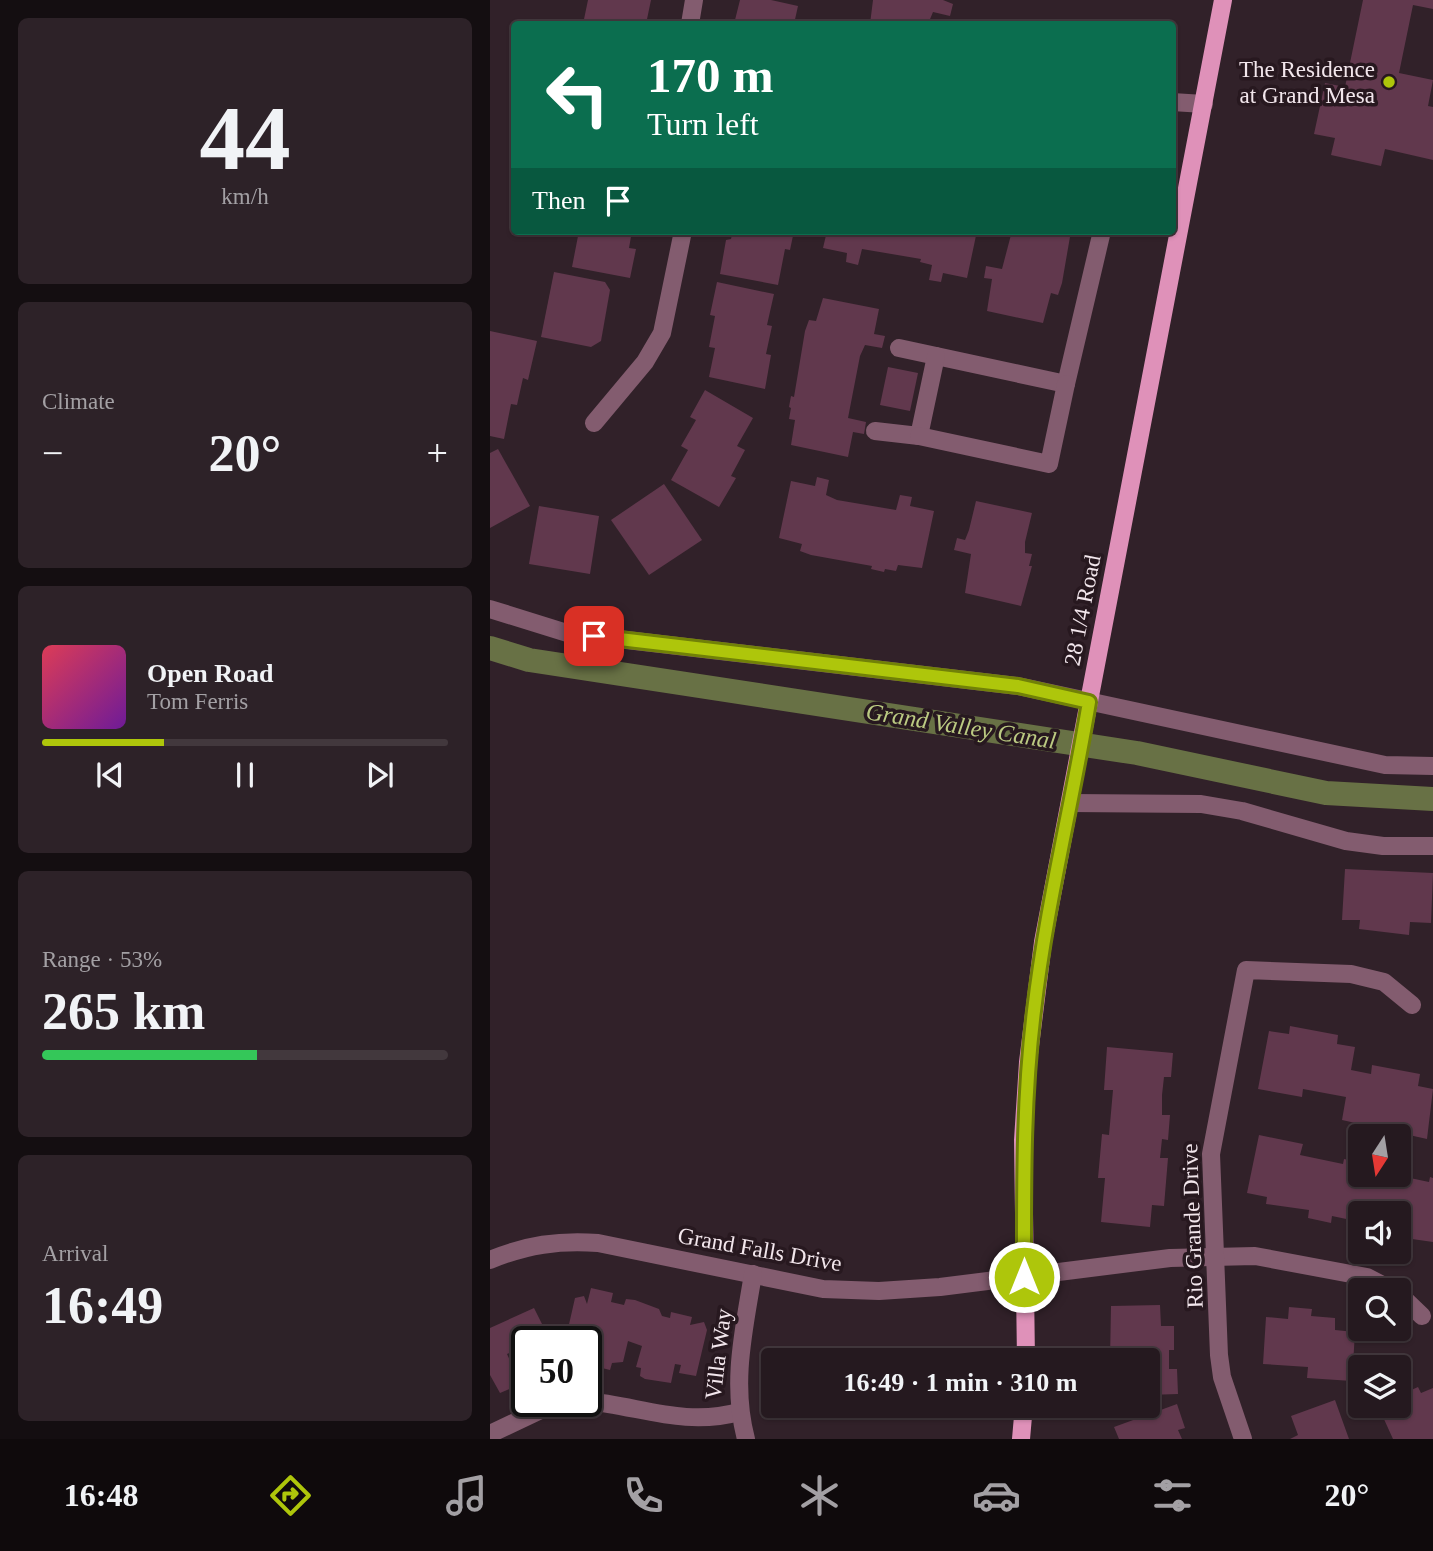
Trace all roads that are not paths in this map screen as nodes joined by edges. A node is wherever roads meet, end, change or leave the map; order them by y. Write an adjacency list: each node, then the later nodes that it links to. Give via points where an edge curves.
1 (694, 0): 3 (street)
2 (1223, 0): 5 (main road, 28 1/4 Road)
3 (690, 21)
4 (1176, 102): 5 (street)
5 (1204, 104): 15 (main road, 28 1/4 Road)
6 (682, 235): 11 (street, via 662,332 645,362)
7 (1100, 235): 10 (street)
8 (899, 348): 9 (street)
9 (936, 356): 10 (street); 13 (street)
10 (1066, 384): 13 (street, via 1049,464)
11 (594, 423)
12 (875, 431): 13 (street)
13 (919, 436)
14 (490, 609): 15 (street, via 567,633 1018,686)
15 (1088, 708): 16 (street, via 1385,765); 17 (main road, 28 1/4 Road)
16 (1433, 766)
17 (1070, 803): 18 (street, via 1201,804 1346,841); 23 (main road, 28 1/4 Road, via 1043,942 1030,1050 1023,1140)
18 (1433, 846)
19 (1412, 1005): 20 (street, Rio Grande Drive, via 1384,982 1351,974 1246,970 1211,1154)
20 (1215, 1257): 23 (street, Grand Falls Drive, via 1170,1258); 24 (street, Grand Falls Drive, via 1255,1256); 35 (street, Rio Grande Drive, via 1222,1377)
21 (490, 1261): 22 (street, Grand Falls Drive, via 511,1251 565,1240)
22 (753, 1274): 23 (street, Grand Falls Drive, via 823,1289 879,1291); 29 (street, Villa Way, via 738,1370)
23 (1024, 1277): 27 (main road, 28 1/4 Road)
24 (1367, 1278)
25 (1411, 1305): 26 (street)
26 (1422, 1316)
27 (1026, 1348)
28 (602, 1402): 29 (street, Villa Way, via 675,1418)
29 (739, 1412): 33 (street)
30 (526, 1417): 32 (street)
31 (1023, 1418): 34 (main road)
32 (490, 1434)
33 (746, 1439)
34 (1021, 1439)
35 (1243, 1439)

